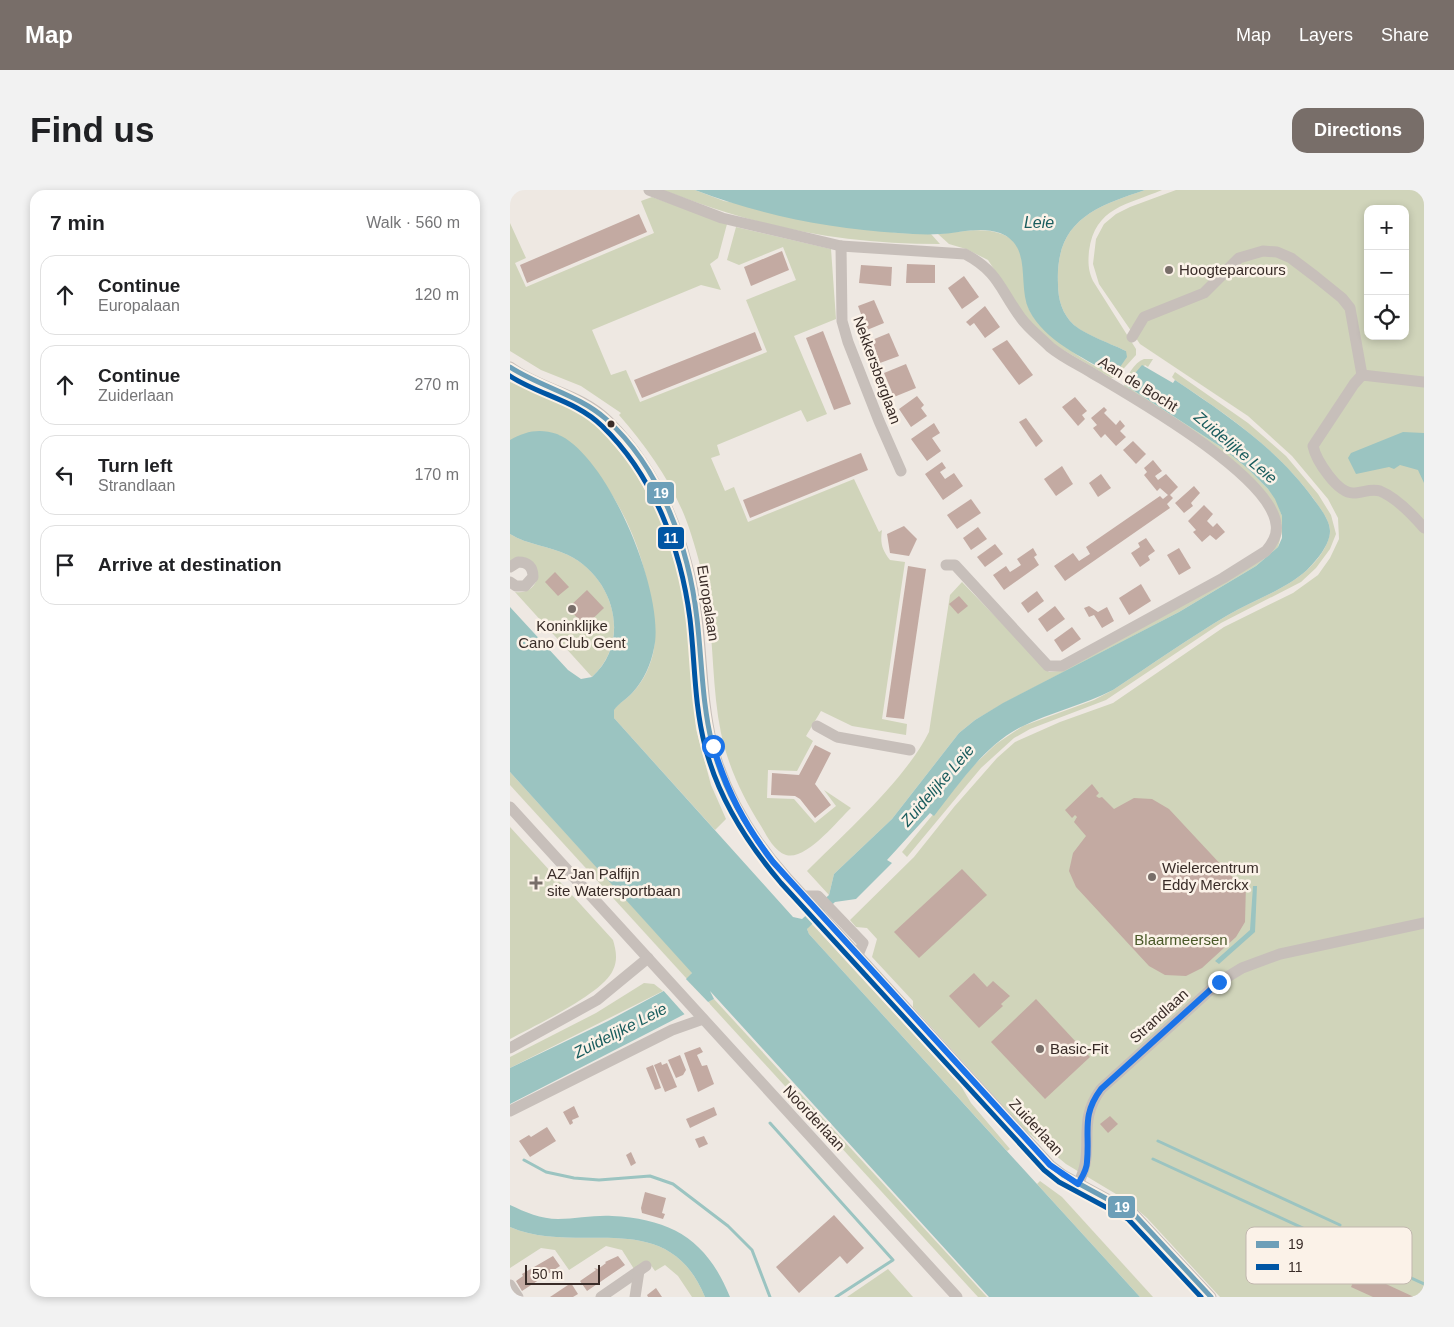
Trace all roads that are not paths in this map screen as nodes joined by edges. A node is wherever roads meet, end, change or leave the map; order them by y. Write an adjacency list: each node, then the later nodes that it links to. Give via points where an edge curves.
1 (649, 190): 2 (street, Aan de Bocht, via 722,218)
2 (841, 246): 7 (street, Nekkersberglaan, via 840,311 848,342); 9 (street, Aan de Bocht, via 964,254 985,265 1021,319 1052,348 1220,457 1261,495 1274,514 1277,526 1266,551 1062,666 1048,666 955,565)
3 (1132, 338): 5 (street, via 1144,317 1204,293 1239,258 1263,250 1277,252 1291,258 1316,277 1350,308)
4 (510, 367): 15 (street, Europalaan, via 535,382 593,406 623,438 661,495 678,533 693,588 708,725 721,773 754,837 773,862)
5 (1362, 375): 6 (street); 8 (street, via 1313,446 1316,456 1343,490 1354,493 1380,491 1402,506)
6 (1424, 382)
7 (901, 471)
8 (1424, 528)
9 (946, 565)
10 (510, 567): 11 (street, via 523,562 531,567 533,577 525,586)
11 (510, 582)
12 (818, 726): 13 (street, via 838,737)
13 (910, 750)
14 (510, 807): 19 (street, Noorderlaan)
15 (811, 898): 23 (street, Zuiderlaan, via 858,955 1050,1165)
16 (1424, 923): 17 (street, Strandlaan)
17 (1412, 925): 18 (street); 23 (street, Strandlaan, via 1280,954 1242,968 1219,982 1101,1089 1088,1112 1087,1162)
18 (1424, 933)
19 (648, 958): 20 (street, Noorderlaan); 21 (street, via 597,1000)
20 (701, 1017): 22 (street); 29 (street, Noorderlaan)
21 (510, 1048)
22 (510, 1111)
23 (1078, 1184): 30 (street, Zuiderlaan, via 1133,1213)
24 (510, 1285): 26 (street)
25 (616, 1293): 27 (street); 28 (street, via 643,1268)
26 (518, 1297)
27 (601, 1297)
28 (635, 1297)
29 (958, 1297)
30 (1212, 1297)

